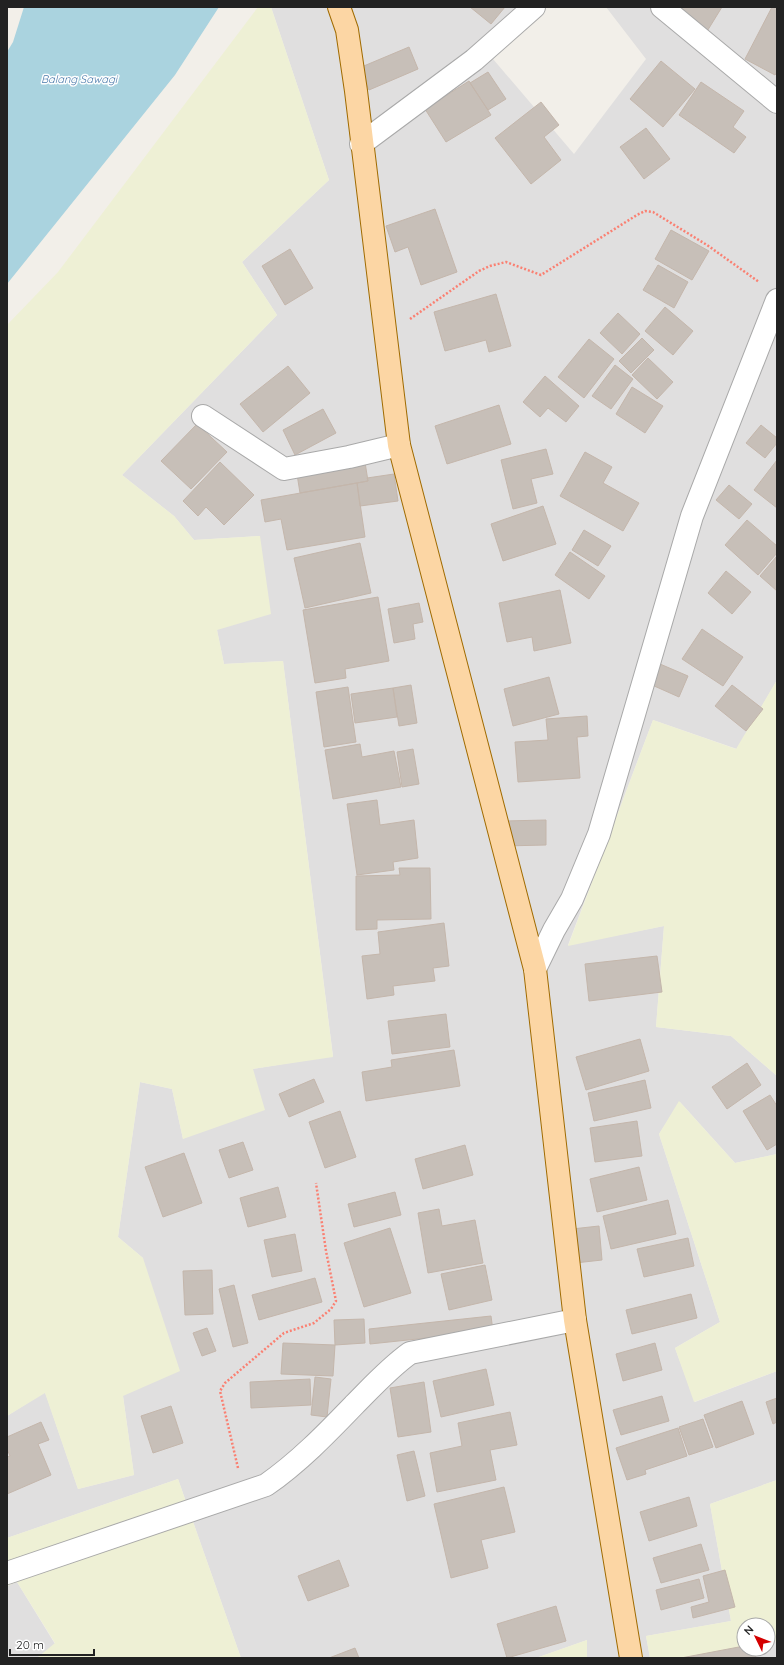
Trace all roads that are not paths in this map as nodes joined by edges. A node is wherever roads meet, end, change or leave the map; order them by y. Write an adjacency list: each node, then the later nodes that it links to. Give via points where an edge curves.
1 (339, 7): 5 (main road, via 346,30 356,90)
2 (534, 7): 5 (street, via 474,60)
3 (662, 7): 4 (street)
4 (777, 102)
5 (361, 144): 8 (main road)
6 (771, 293): 9 (street, via 692,516 598,834 572,900)
7 (203, 416): 8 (street, via 284,468)
8 (399, 445): 9 (main road)
9 (535, 969): 10 (main road)
10 (576, 1320): 11 (street, via 410,1353 393,1365 288,1470 266,1485); 12 (main road)
11 (7, 1573)
12 (631, 1658)

